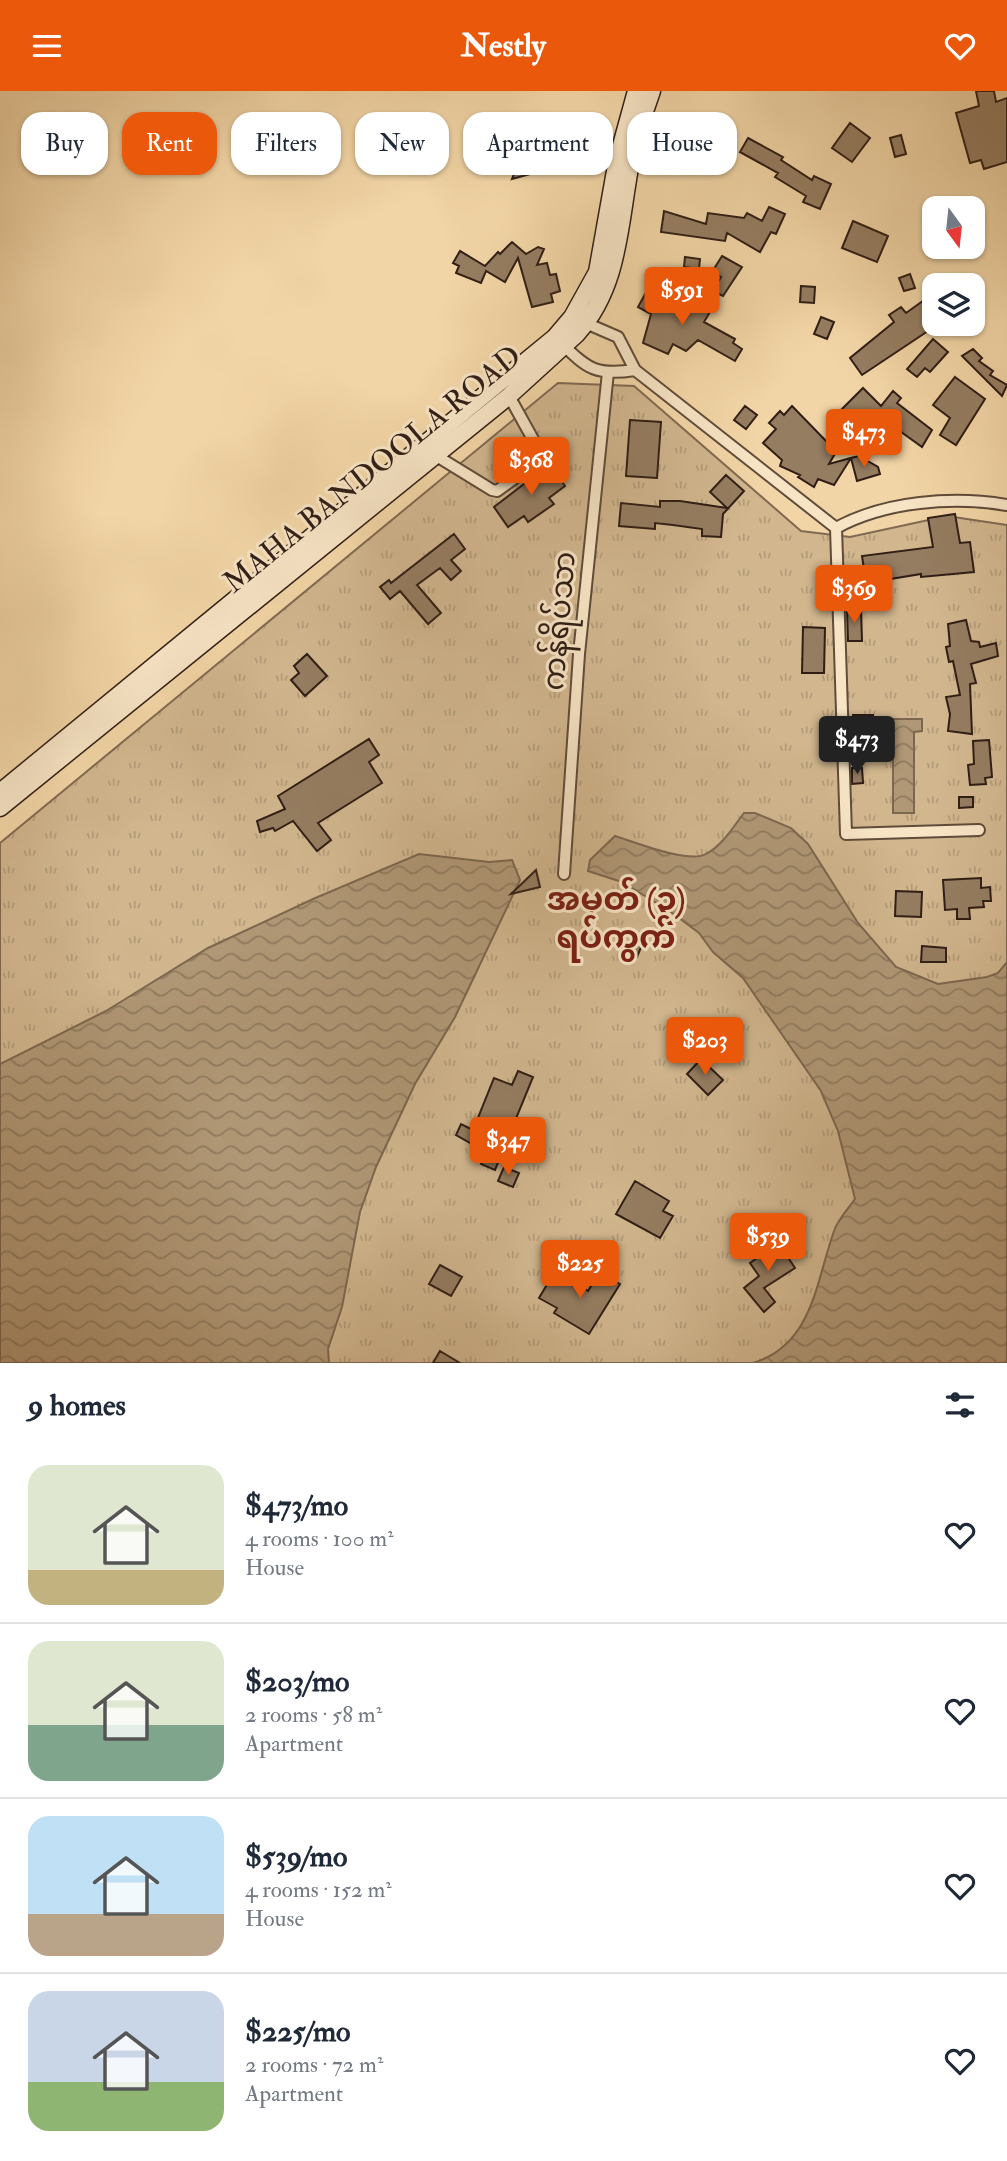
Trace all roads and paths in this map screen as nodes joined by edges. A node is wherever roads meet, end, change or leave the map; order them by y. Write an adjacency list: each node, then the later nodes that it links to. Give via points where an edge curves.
1 (636, 91): 3 (main road, MAHA BANDOOLA ROAD, via 617,160 597,272)
2 (652, 91): 3 (main road, MAHA BANDOOLA ROAD, via 630,167 610,280)
3 (580, 320): 4 (main road, MAHA BANDOOLA ROAD); 5 (street, via 618,337)
4 (560, 342): 6 (street, via 582,364); 7 (main road, MAHA BANDOOLA ROAD); 11 (main road, MAHA BANDOOLA ROAD)
5 (635, 370): 6 (street); 10 (street)
6 (608, 372): 14 (street, ကန်ရိပ်သာ, via 579,654)
7 (509, 396): 8 (main road, MAHA BANDOOLA ROAD); 8 (street, via 540,452 519,475 492,490)
8 (435, 455): 12 (main road, MAHA BANDOOLA ROAD)
9 (1007, 505): 10 (street, via 970,499 920,505 860,515)
10 (836, 528): 13 (street, via 846,834)
11 (0, 792)
12 (0, 808)
13 (979, 830)
14 (564, 874)

